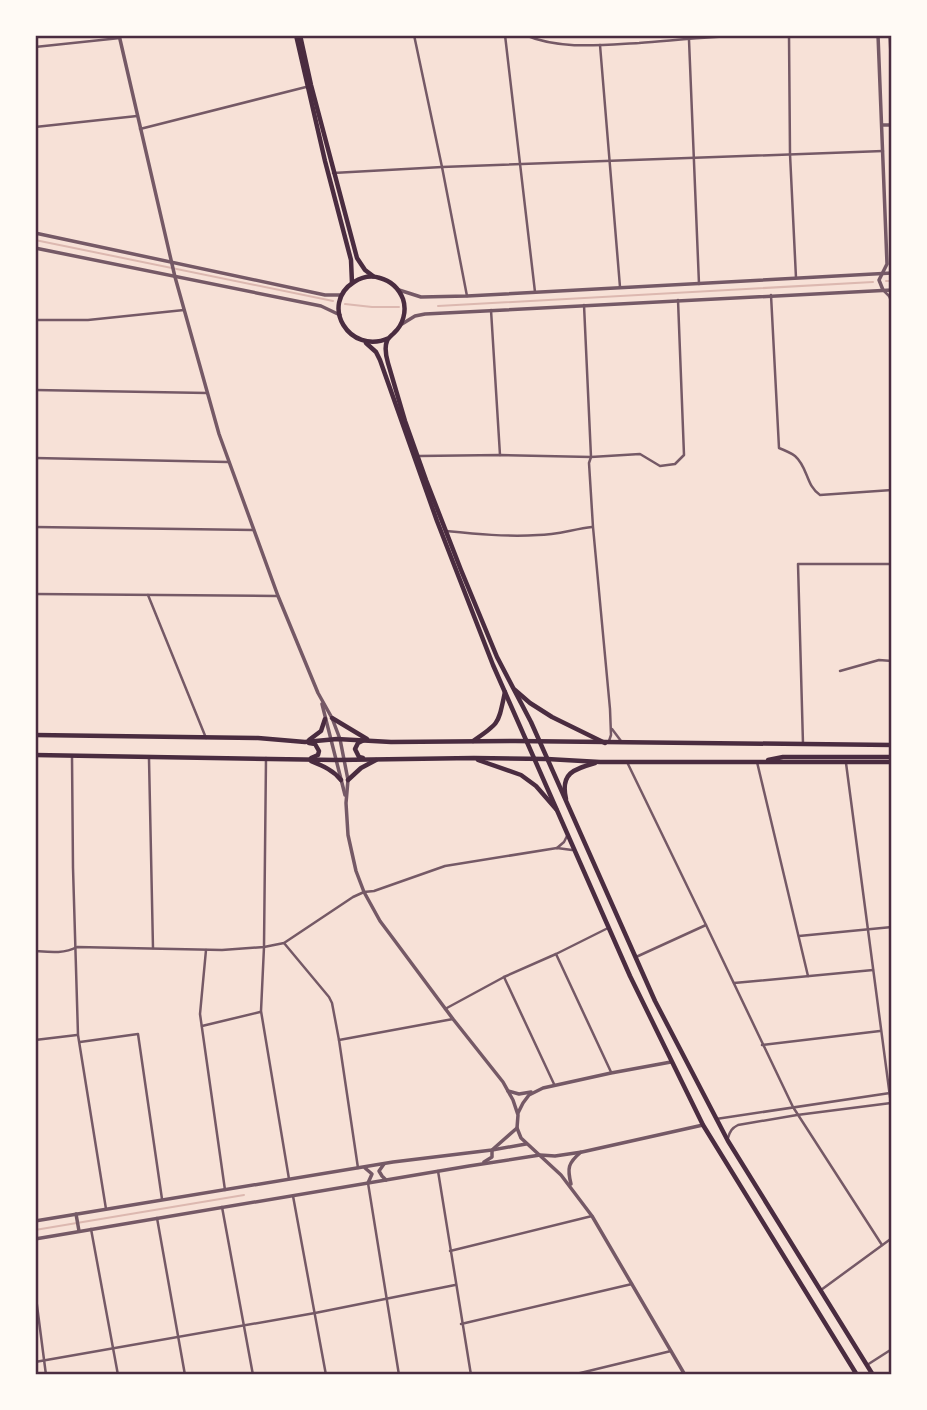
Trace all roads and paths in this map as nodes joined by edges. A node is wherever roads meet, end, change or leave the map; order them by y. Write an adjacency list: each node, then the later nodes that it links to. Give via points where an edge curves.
1 (298, 35): 15 (main road); 27 (main road)
2 (414, 35): 26 (street)
3 (505, 35): 25 (street)
4 (526, 35): 12 (street, via 565,45)
5 (754, 35): 9 (street)
6 (789, 35): 22 (street)
7 (878, 35): 17 (street)
8 (891, 35): 14 (street)
9 (716, 36): 11 (street)
10 (120, 37): 13 (street); 16 (street)
11 (689, 40): 12 (street); 23 (street)
12 (600, 45): 24 (street)
13 (35, 47)
14 (892, 74)
15 (307, 87): 20 (street); 37 (main road, via 351,260)
16 (137, 116): 19 (street); 20 (street)
17 (882, 125): 18 (street); 21 (street)
18 (892, 125)
19 (35, 127)
20 (140, 129): 31 (street)
21 (883, 151): 22 (street); 30 (street)
22 (790, 154): 23 (street); 36 (street)
23 (694, 158): 24 (street); 38 (street)
24 (610, 161): 25 (street); 39 (street)
25 (521, 164): 26 (street); 43 (street)
26 (442, 167): 27 (street); 46 (street)
27 (333, 173): 35 (main road, via 357,258)
28 (35, 233): 31 (street)
29 (35, 248): 34 (street)
30 (889, 256): 33 (street)
31 (172, 263): 34 (street); 44 (street)
32 (892, 273): 33 (street)
33 (881, 274): 36 (street); 41 (street)
34 (175, 276): 50 (street); 52 (street, via 321,306)
35 (374, 276): 37 (main road); 40 (main road)
36 (796, 278): 38 (street)
37 (352, 283): 44 (main road)
38 (699, 284): 39 (street)
39 (620, 287): 43 (street)
40 (399, 290): 46 (street, via 421,297); 54 (main road, via 405,307)
41 (883, 290): 42 (street); 45 (street); 48 (street)
42 (892, 290)
43 (535, 292): 46 (street)
44 (342, 295): 52 (main road)
45 (771, 295): 47 (street); 64 (street, via 779,448 795,455 820,495)
46 (467, 296)
47 (678, 300): 49 (street); 61 (street, via 684,455 675,464 660,466 640,454)
48 (892, 303)
49 (584, 305): 51 (street); 61 (street)
50 (184, 310): 53 (street, via 88,320); 58 (street)
51 (491, 310): 54 (street, via 425,314); 59 (street)
52 (340, 315): 56 (main road, via 348,332)
53 (35, 320)
54 (402, 324): 55 (main road)
55 (389, 338): 56 (main road); 60 (main road, via 386,355)
56 (365, 342): 76 (main road, via 380,360 440,531)
57 (35, 390): 58 (street)
58 (207, 393): 63 (street)
59 (500, 455): 60 (street); 61 (street)
60 (417, 456): 68 (main road)
61 (591, 457): 66 (street)
62 (35, 458): 63 (street)
63 (228, 461): 67 (street)
64 (892, 490)
65 (35, 527): 67 (street)
66 (593, 527): 68 (street, via 538,536); 80 (street)
67 (254, 530): 72 (street)
68 (446, 531): 75 (main road)
69 (892, 564): 92 (street, via 797,564)
70 (35, 594): 71 (street)
71 (148, 594): 72 (street); 82 (street)
72 (278, 596): 77 (street)
73 (892, 661): 74 (street)
74 (840, 671)
75 (515, 690): 89 (main road); 90 (main road, via 552,717)
76 (505, 692): 86 (main road, via 497,723); 87 (main road)
77 (320, 695): 78 (street); 79 (street)
78 (332, 718): 83 (street); 85 (main road)
79 (325, 719): 84 (street); 88 (main road, via 321,731)
80 (611, 727): 90 (street); 91 (street)
81 (35, 735): 82 (main road)
82 (206, 738): 88 (main road)
83 (340, 739): 84 (main road); 85 (main road); 106 (street)
84 (331, 740): 88 (main road); 105 (street)
85 (366, 740): 86 (main road); 102 (main road, via 355,750)
86 (473, 741): 87 (main road)
87 (526, 741): 89 (main road); 100 (main road)
88 (305, 742): 101 (main road, via 315,744 319,751)
89 (539, 742): 90 (main road); 104 (main road)
90 (607, 743): 91 (main road)
91 (624, 743): 92 (main road)
92 (803, 744): 93 (main road)
93 (892, 745)
94 (35, 755): 95 (main road)
95 (72, 756): 96 (main road); 127 (street)
96 (149, 757): 98 (main road); 129 (street)
97 (892, 757): 109 (main road, via 783,757)
98 (266, 758): 101 (main road); 128 (street)
99 (474, 758): 100 (main road); 103 (main road); 116 (main road, via 521,775)
100 (533, 758): 104 (main road); 116 (main road)
101 (307, 759): 105 (main road); 112 (main road)
102 (368, 759): 103 (main road); 106 (main road)
103 (378, 759): 113 (main road)
104 (547, 759): 107 (main road); 115 (main road)
105 (336, 760): 106 (main road); 112 (street)
106 (345, 760): 113 (street)
107 (600, 762): 108 (main road); 115 (main road, via 568,775)
108 (627, 762): 109 (main road); 121 (street)
109 (757, 762): 111 (main road); 125 (street)
110 (892, 762): 111 (main road)
111 (846, 763): 124 (street)
112 (341, 780): 114 (street)
113 (348, 780): 114 (street)
114 (346, 797): 120 (street, via 348,835)
115 (566, 799): 133 (main road)
116 (556, 809): 117 (main road)
117 (568, 834): 118 (street); 119 (main road)
118 (558, 848): 119 (street); 120 (street, via 445,866)
119 (575, 852): 122 (main road)
120 (364, 892): 126 (street); 138 (street)
121 (706, 925): 133 (street); 137 (street)
122 (608, 928): 132 (street); 144 (main road)
123 (892, 928): 124 (street)
124 (868, 930): 125 (street); 134 (street)
125 (799, 936): 135 (street)
126 (284, 943): 128 (street); 147 (street, via 329,997)
127 (77, 947): 129 (street); 131 (street); 145 (street)
128 (264, 947): 130 (street); 139 (street)
129 (153, 948): 130 (street)
130 (206, 949): 141 (street)
131 (35, 951)
132 (556, 954): 136 (street); 153 (street)
133 (636, 957): 142 (main road)
134 (873, 970): 135 (street); 143 (street)
135 (808, 976): 137 (street)
136 (504, 977): 138 (street); 154 (street)
137 (733, 983): 149 (street)
138 (445, 1009): 140 (street)
139 (261, 1011): 141 (street); 176 (street)
140 (453, 1019): 147 (street); 155 (street)
141 (202, 1026): 180 (street)
142 (668, 1028): 144 (main road); 163 (main road)
143 (881, 1031): 149 (street); 152 (street)
144 (657, 1033): 150 (main road)
145 (78, 1035): 146 (street); 148 (street)
146 (35, 1040)
147 (339, 1040): 174 (street)
148 (80, 1042): 182 (street, via 138,1034); 184 (street)
149 (762, 1045): 159 (street)
150 (671, 1062): 153 (street); 164 (main road)
151 (892, 1067): 152 (street)
152 (886, 1068): 157 (street)
153 (611, 1073): 154 (street)
154 (554, 1084): 156 (street)
155 (508, 1091): 156 (street); 161 (street)
156 (534, 1092): 161 (street)
157 (890, 1093): 158 (street); 159 (street)
158 (891, 1103): 160 (street); 162 (street)
159 (793, 1107): 162 (street); 163 (street)
160 (892, 1112)
161 (517, 1115): 165 (street)
162 (797, 1115): 166 (street, via 738,1125); 194 (street)
163 (715, 1119): 166 (main road)
164 (703, 1125): 169 (street); 196 (main road)
165 (517, 1128): 167 (street); 168 (street)
166 (728, 1141): 193 (main road)
167 (526, 1144): 168 (street); 170 (street)
168 (492, 1150): 171 (street); 172 (street, via 492,1157)
169 (582, 1152): 170 (street); 179 (street, via 573,1158 568,1171)
170 (540, 1155): 172 (street); 179 (street)
171 (386, 1163): 173 (street); 177 (street, via 379,1171)
172 (479, 1164): 175 (street)
173 (364, 1167): 174 (street); 178 (street, via 372,1174)
174 (358, 1168): 176 (street)
175 (438, 1171): 177 (street); 195 (street)
176 (289, 1179): 180 (street)
177 (386, 1180): 178 (street)
178 (368, 1182): 181 (street); 201 (street)
179 (571, 1186): 186 (street)
180 (225, 1189): 182 (street)
181 (293, 1196): 183 (street); 202 (street)
182 (162, 1199): 184 (street)
183 (222, 1207): 187 (street); 204 (street)
184 (106, 1209): 185 (street)
185 (76, 1216): 188 (street); 190 (street)
186 (593, 1216): 195 (street); 197 (street)
187 (158, 1218): 189 (street); 205 (street)
188 (35, 1221)
189 (91, 1229): 190 (street); 206 (street)
190 (78, 1230): 192 (street)
191 (892, 1238): 194 (street)
192 (35, 1239)
193 (791, 1244): 196 (main road); 200 (main road)
194 (882, 1245): 200 (street)
195 (450, 1251): 198 (street)
196 (780, 1251): 221 (main road)
197 (632, 1284): 203 (street); 208 (street)
198 (455, 1285): 201 (street); 203 (street)
199 (35, 1290): 209 (street)
200 (820, 1291): 211 (main road)
201 (386, 1298): 202 (street); 217 (street)
202 (315, 1313): 204 (street); 216 (street)
203 (461, 1324): 218 (street)
204 (244, 1326): 205 (street); 215 (street)
205 (178, 1338): 206 (street); 214 (street)
206 (113, 1348): 209 (street); 213 (street)
207 (892, 1349): 211 (street)
208 (671, 1351): 219 (street); 220 (street)
209 (44, 1360): 210 (street); 212 (street)
210 (35, 1362)
211 (867, 1365): 222 (main road)
212 (46, 1375)
213 (118, 1375)
214 (184, 1375)
215 (253, 1375)
216 (326, 1375)
217 (399, 1375)
218 (471, 1375)
219 (572, 1375)
220 (685, 1375)
221 (857, 1375)
222 (873, 1375)

